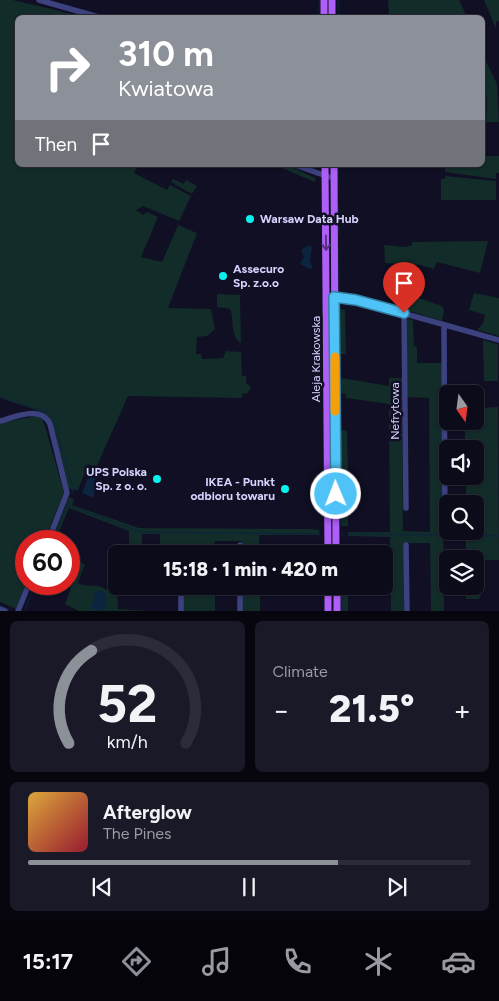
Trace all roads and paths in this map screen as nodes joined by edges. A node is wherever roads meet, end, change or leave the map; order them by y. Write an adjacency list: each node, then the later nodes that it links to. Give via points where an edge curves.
1 (39, 0): 4 (street)
2 (324, 0): 5 (main road)
3 (332, 0): 6 (main road)
4 (92, 15)
5 (324, 15)
6 (332, 15)
7 (300, 167): 10 (street)
8 (326, 167): 10 (main road, Aleja Krakowska)
9 (333, 167): 10 (main road, Aleja Krakowska)
10 (329, 178): 11 (main road, Aleja Krakowska); 19 (main road, Aleja Krakowska, one-way to 19)
11 (334, 297): 12 (street); 20 (main road, Aleja Krakowska)
12 (404, 313): 13 (street); 17 (street, Nefrytowa)
13 (444, 325): 14 (street); 16 (street)
14 (499, 340)
15 (0, 421): 18 (street, via 39,414 50,424 67,493)
16 (446, 495)
17 (406, 508)
18 (52, 530)
19 (328, 545)
20 (336, 545)
21 (406, 545): 34 (street)
22 (25, 595): 29 (street)
23 (181, 595): 30 (street)
24 (240, 595): 31 (street)
25 (328, 595): 32 (main road)
26 (337, 595): 33 (main road)
27 (0, 609): 28 (street)
28 (4, 611)
29 (18, 611)
30 (181, 611)
31 (240, 611)
32 (328, 611)
33 (337, 611)
34 (407, 611)

